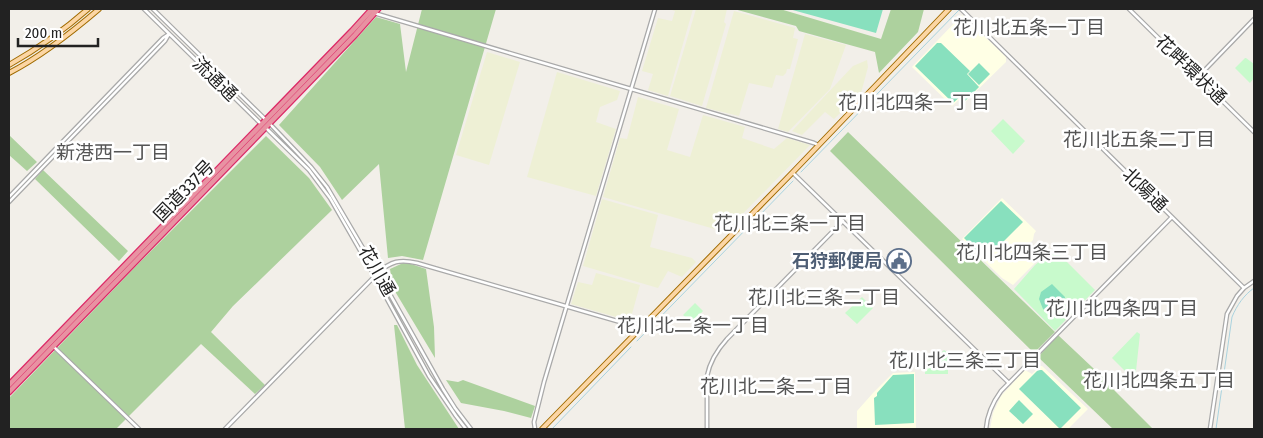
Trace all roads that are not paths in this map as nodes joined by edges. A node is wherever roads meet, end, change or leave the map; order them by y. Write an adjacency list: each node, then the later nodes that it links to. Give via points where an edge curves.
1 (88, 9): 13 (main road, via 46,43)
2 (98, 9): 14 (main road, via 70,34)
3 (144, 9): 12 (street, 流通通)
4 (153, 9): 17 (street, 流通通)
5 (378, 9): 10 (highway, 国道337号)
6 (655, 9): 16 (street)
7 (949, 9): 20 (main road)
8 (961, 9): 24 (street, 北陽通)
9 (1129, 9): 15 (street, 花畔環状通)
10 (372, 11): 16 (street); 17 (highway, 国道337号)
11 (1254, 19): 15 (street)
12 (169, 34): 18 (street, 流通通); 22 (street); 23 (street)
13 (9, 65)
14 (9, 73)
15 (1198, 77): 19 (street, 花畔環状通)
16 (631, 90): 20 (street); 30 (street)
17 (268, 121): 18 (highway, 国道337号); 26 (street, 花川通, via 327,187)
18 (263, 126): 27 (street, 花川通, via 319,182); 32 (highway, 国道337号); 34 (highway, 国道337号)
19 (1254, 132)
20 (818, 145): 21 (main road)
21 (792, 172): 25 (street); 31 (main road)
22 (9, 197)
23 (9, 202)
24 (1172, 217): 29 (street, 北陽通); 33 (street)
25 (843, 221): 33 (street); 42 (street, via 760,305 710,362)
26 (378, 274): 27 (street); 30 (street, via 391,263 411,261); 39 (street, 花川通, via 443,389)
27 (375, 277): 37 (street); 38 (street, 花川通, via 429,376)
28 (1254, 281): 29 (street)
29 (1244, 288): 44 (street, via 1233,302 1226,320)
30 (568, 306): 31 (street); 40 (street, via 534,422)
31 (641, 328): 41 (main road)
32 (53, 346): 35 (highway, 国道337号); 36 (street)
33 (1009, 383): 43 (street, via 995,399)
34 (9, 384)
35 (9, 392)
36 (139, 429)
37 (225, 429)
38 (466, 429)
39 (471, 429)
40 (535, 429)
41 (542, 429)
42 (707, 429)
43 (986, 429)
44 (1210, 429)

